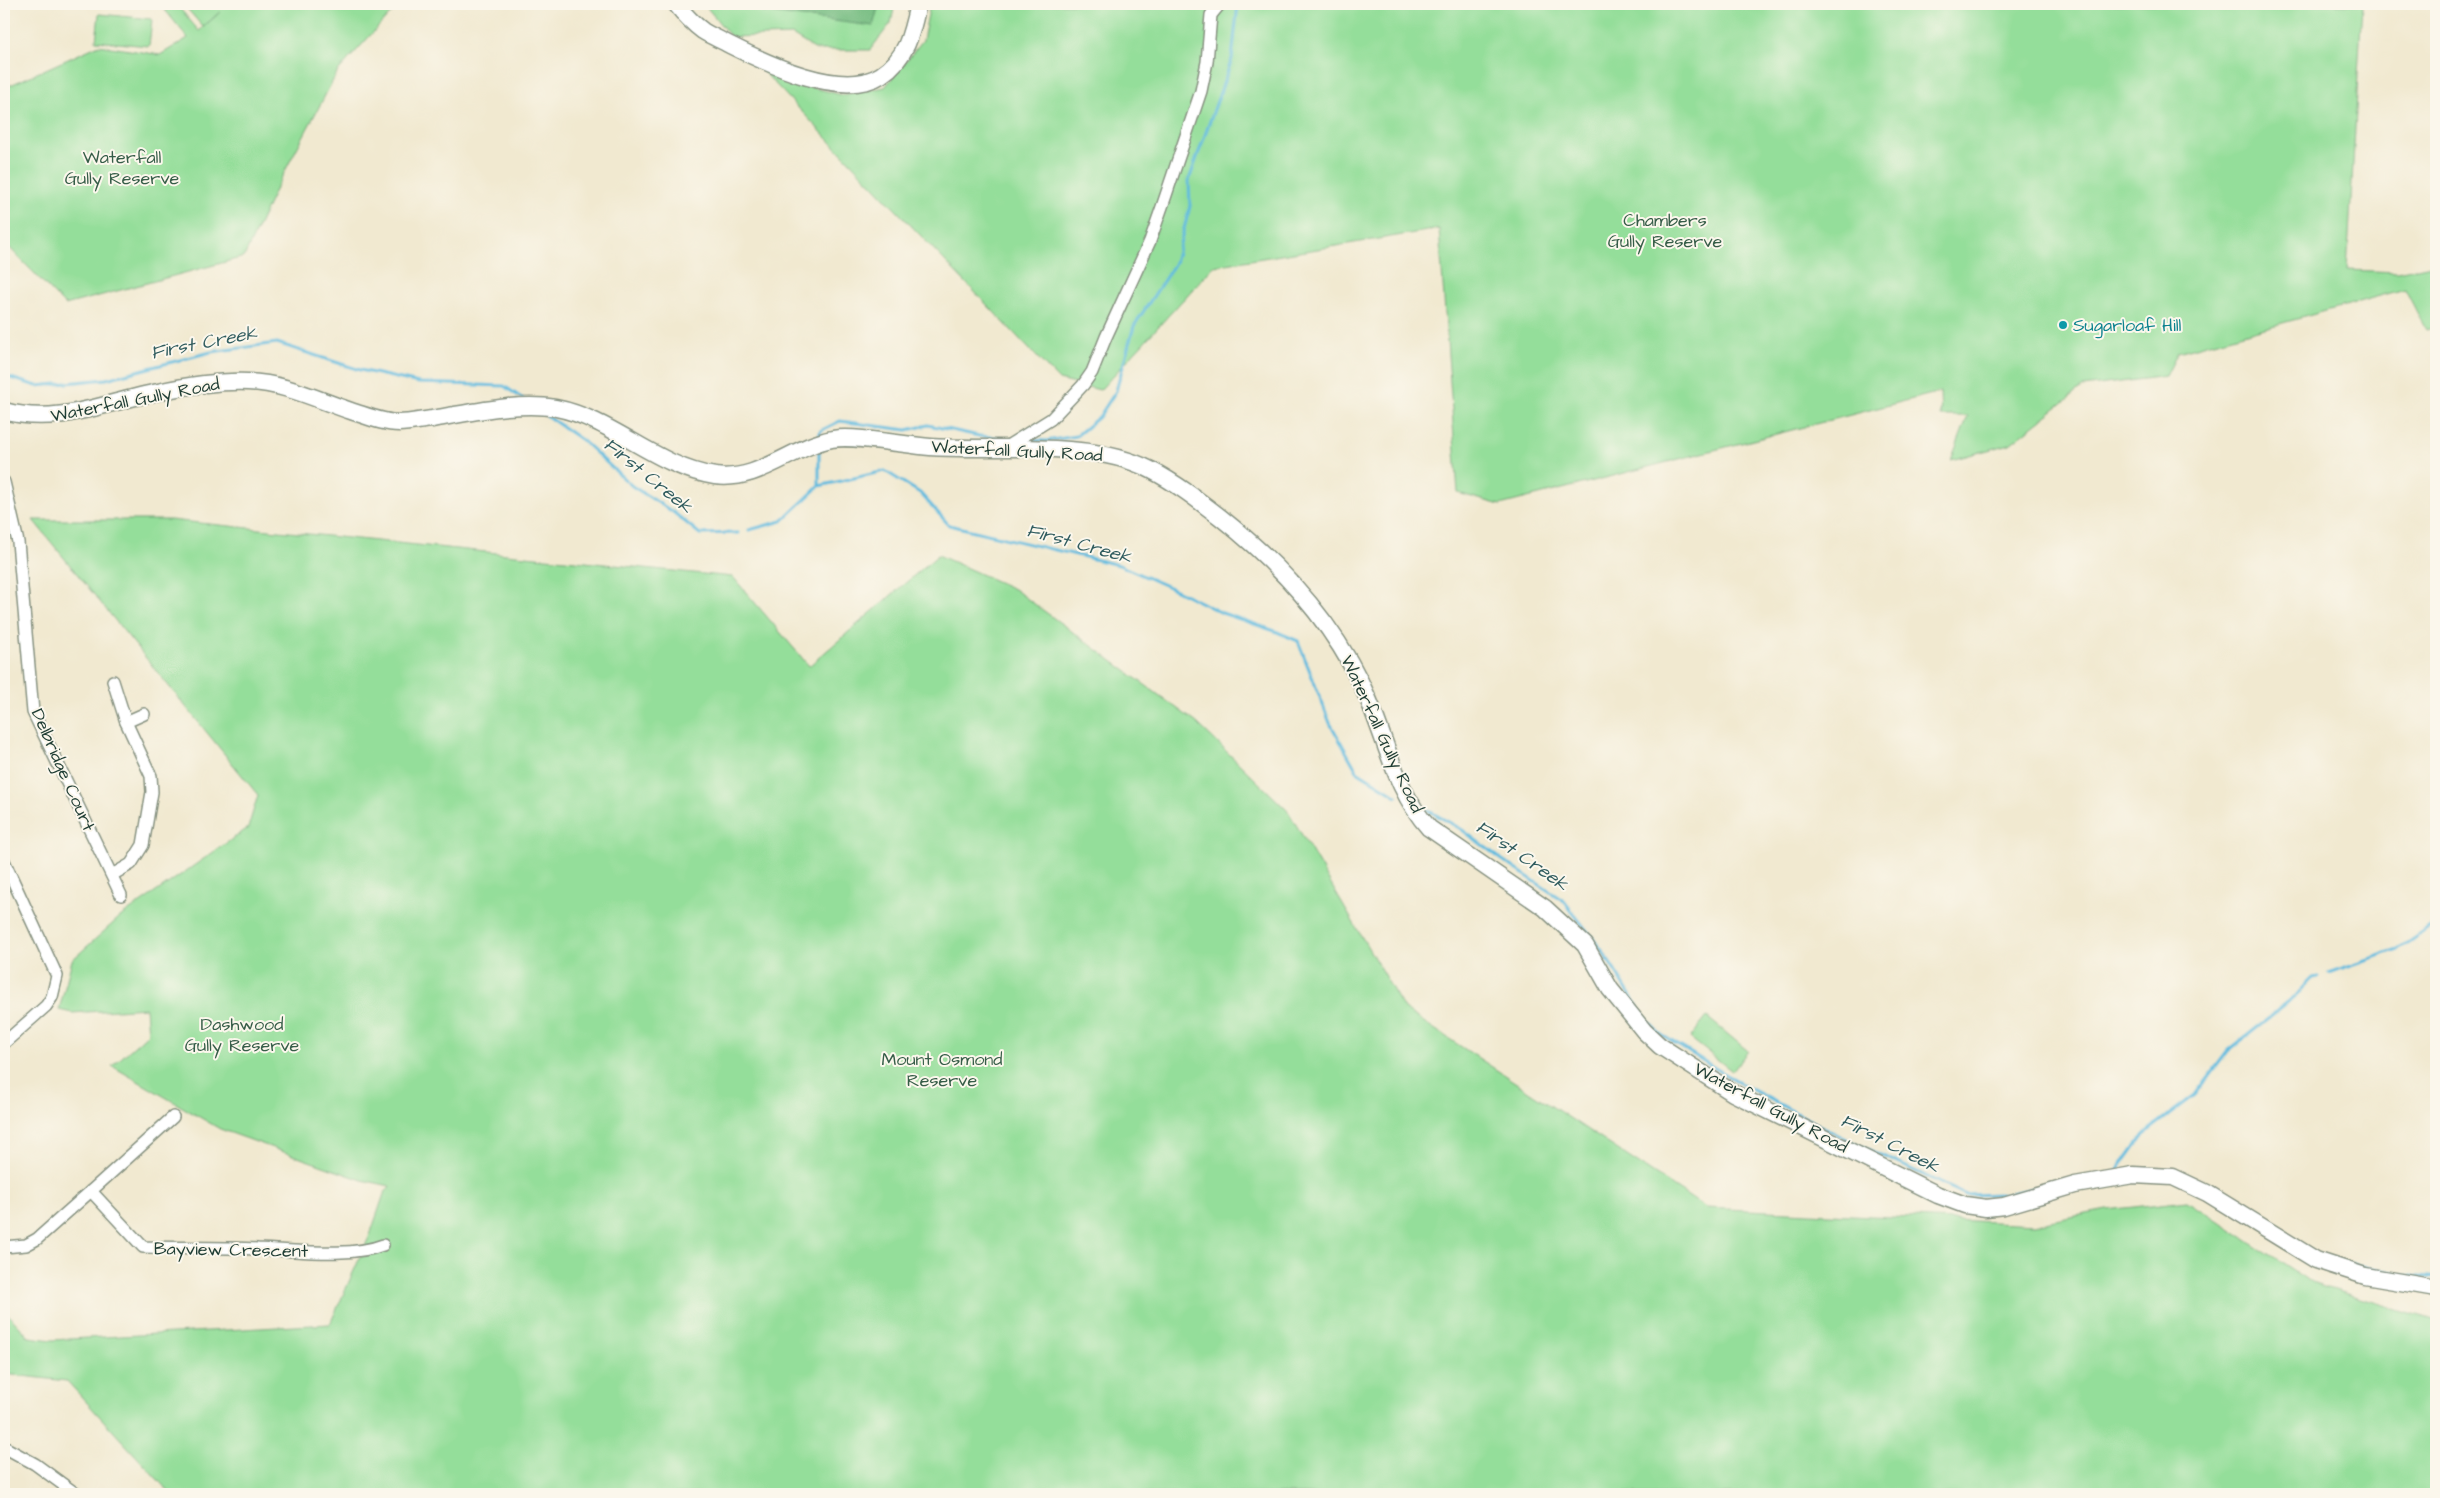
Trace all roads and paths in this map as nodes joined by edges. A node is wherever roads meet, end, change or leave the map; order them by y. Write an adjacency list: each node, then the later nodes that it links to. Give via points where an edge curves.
1 (676, 4): 2 (street, via 703,31 762,61 812,78 849,84 880,76 900,59 910,38)
2 (918, 4)
3 (1220, 4): 5 (street, via 1212,15 1201,91 1164,204 1092,372 1051,419)
4 (4, 411): 5 (street, Waterfall Gully Road, via 42,417 61,416 159,391 224,382 277,385 378,420 400,423 511,407 554,407 590,419 691,471 718,476 757,472 836,438 932,447)
5 (1004, 448): 18 (street, Waterfall Gully Road, via 1116,457 1149,469 1183,489 1255,546 1298,588 1339,643 1368,697 1416,814 1429,828 1544,908 1585,945 1610,988 1644,1031 1660,1046 1733,1092 1965,1206 2004,1206 2075,1186 2134,1176 2173,1178 2207,1192 2316,1260 2365,1276)
6 (4, 482): 11 (street, Delbridge Court, via 18,542 33,712)
7 (113, 681): 9 (street)
8 (144, 714): 9 (street)
9 (126, 722): 11 (street, via 150,776 152,792 143,845 131,864)
10 (4, 861): 13 (street, via 57,976 52,997 46,1006)
11 (112, 875): 12 (street, Delbridge Court)
12 (121, 895)
13 (4, 1043)
14 (173, 1117): 15 (street)
15 (91, 1191): 16 (street, Bayview Crescent, via 142,1247 315,1252 371,1250); 17 (street, via 37,1239 26,1245)
16 (383, 1245)
17 (4, 1247)
18 (2436, 1288)
19 (4, 1446): 20 (street)
20 (76, 1494)

